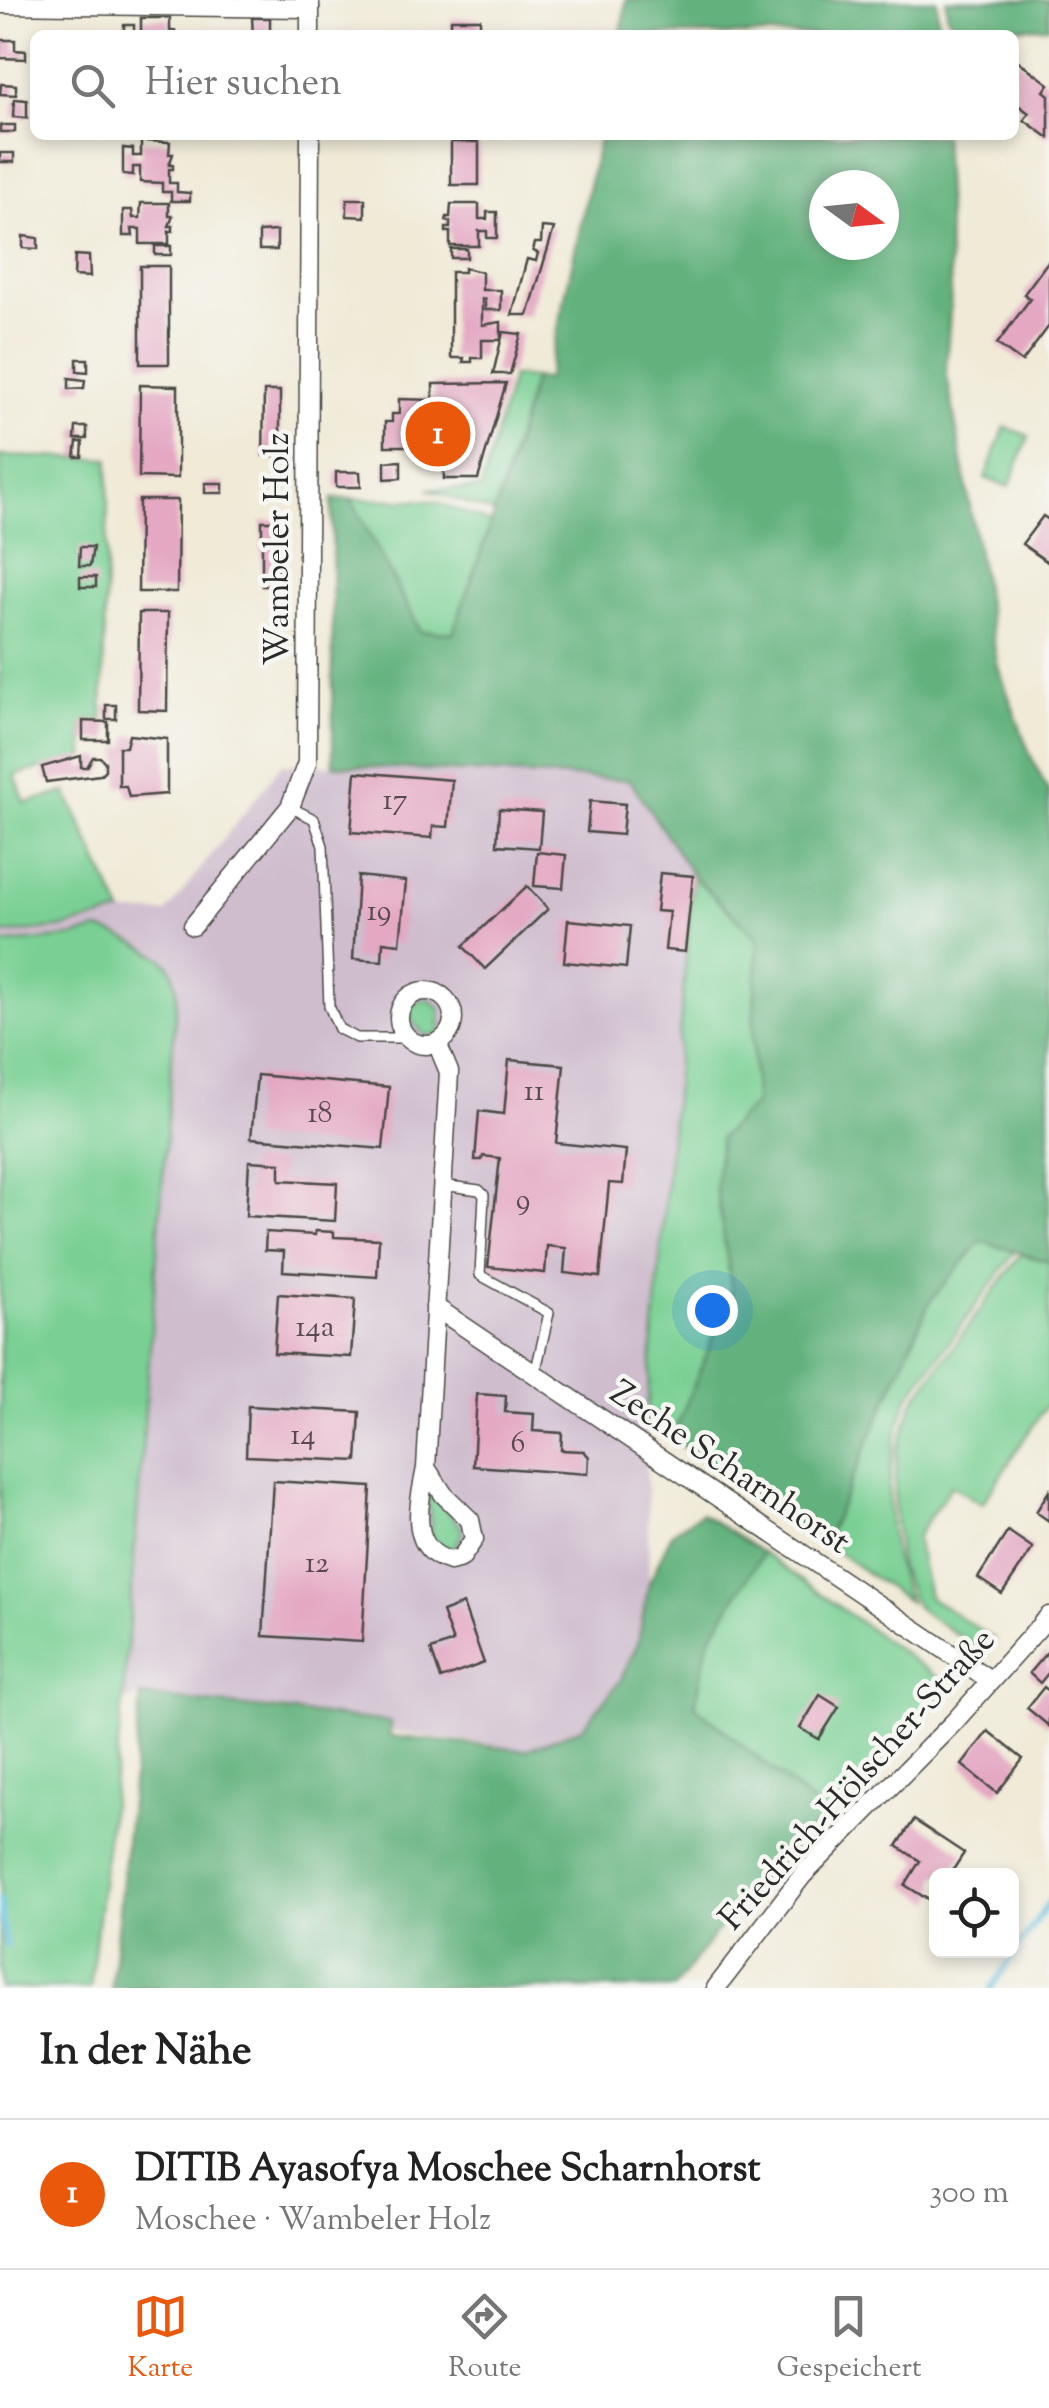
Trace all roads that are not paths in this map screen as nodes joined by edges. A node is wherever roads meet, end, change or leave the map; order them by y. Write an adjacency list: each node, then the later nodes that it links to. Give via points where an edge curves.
1 (0, 4): 2 (street)
2 (310, 4): 3 (street)
3 (310, 30)
4 (310, 140): 5 (street, Wambeler Holz, via 308,762)
5 (290, 807): 6 (street, Wambeler Holz); 7 (lane, via 314,818 324,846 328,1006 339,1029 357,1038)
6 (194, 926)
7 (407, 1038): 8 (street); 8 (street, via 399,1020 405,1002 431,991 453,1011 451,1030)
8 (437, 1043): 9 (street, via 449,1072)
9 (442, 1185): 10 (street); 11 (lane, via 484,1195 480,1276 549,1313)
10 (435, 1308): 11 (street, Zeche Scharnhorst); 12 (street)
11 (535, 1374): 14 (street, Zeche Scharnhorst)
12 (426, 1468): 12 (street, via 420,1536 440,1558 461,1558 474,1539 470,1520)
13 (1049, 1616): 14 (street, Friedrich-Hölscher-Straße)
14 (990, 1680): 15 (street, Friedrich-Hölscher-Straße, via 802,1876)
15 (716, 1988)

